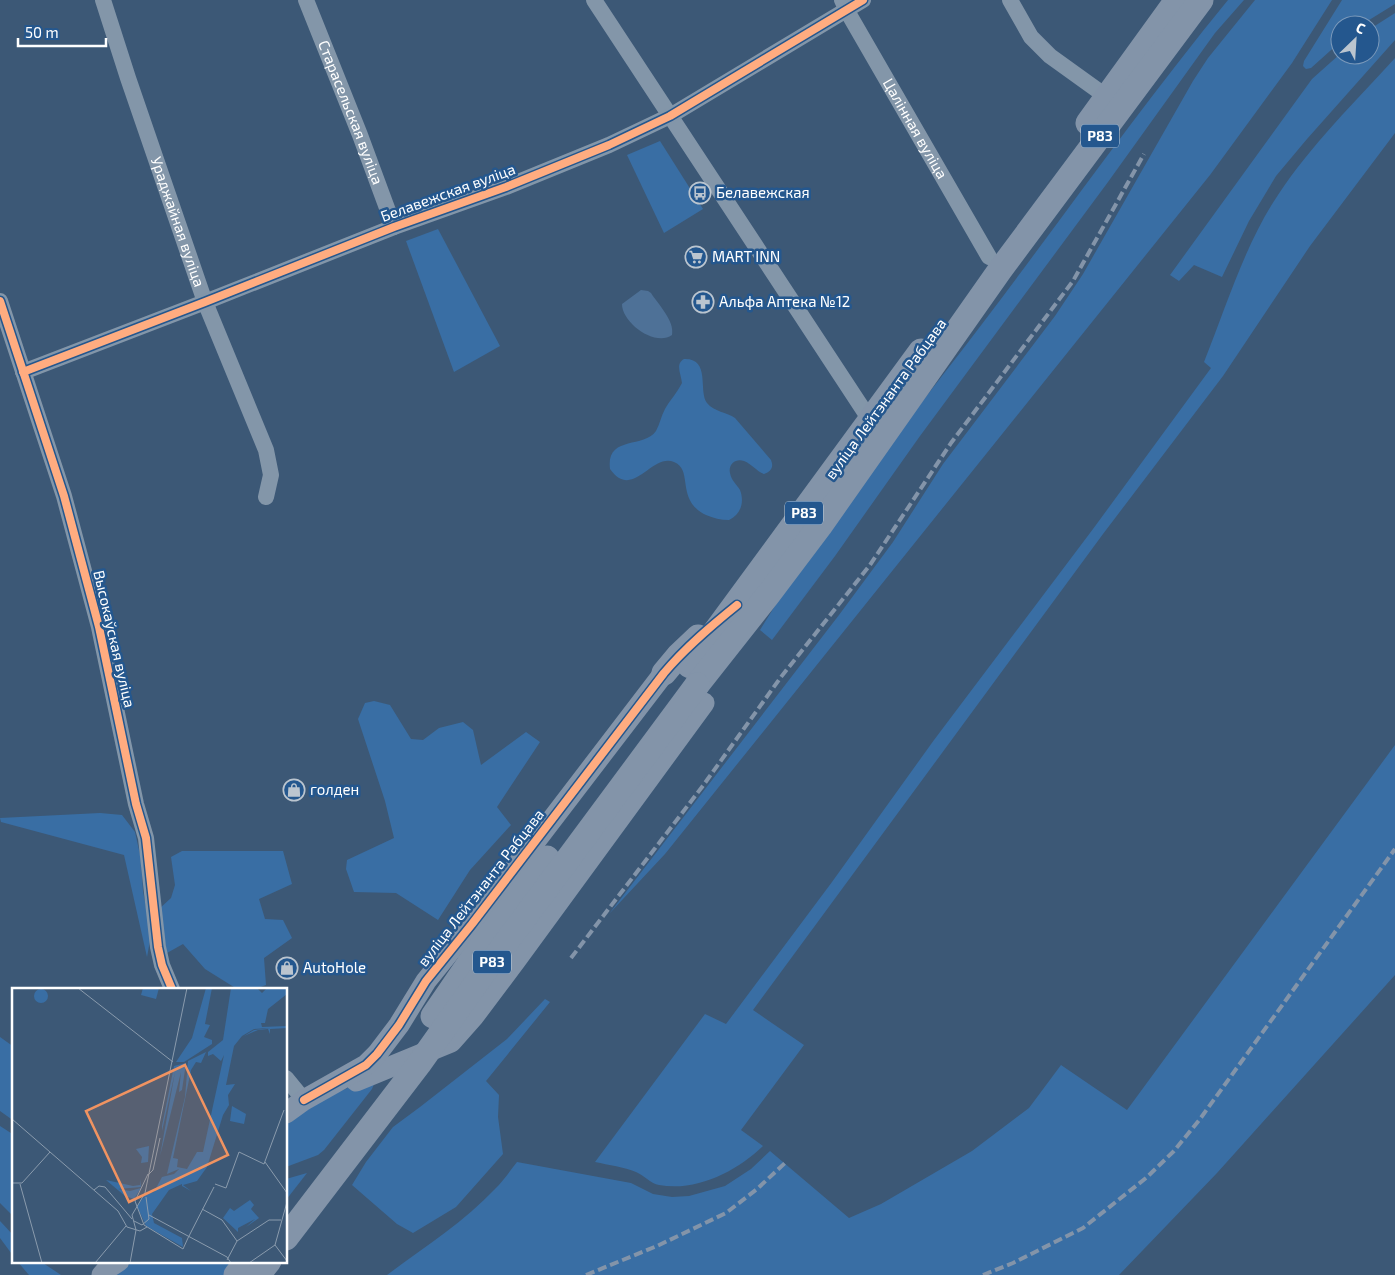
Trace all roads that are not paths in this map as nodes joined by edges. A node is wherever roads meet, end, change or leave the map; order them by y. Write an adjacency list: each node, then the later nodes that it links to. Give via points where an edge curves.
1 (103, 0): 14 (street, Ураджайная вуліца)
2 (306, 0): 11 (street, Старасельская вуліца)
3 (594, 0): 10 (street)
4 (863, 0): 8 (street, Белавежская вуліца)
5 (1010, 0): 9 (street, via 1031,38 1050,56)
6 (1177, 0): 9 (highway, вуліца Лейтэнанта Рабцава / Р83)
7 (1201, 0): 16 (highway, вуліца Лейтэнанта Рабцава / Р83, via 1000,270)
8 (844, 5): 10 (street, Белавежская вуліца); 12 (street, Цалінная вуліца)
9 (1107, 97): 12 (highway, вуліца Лейтэнанта Рабцава / Р83)
10 (670, 116): 11 (street, Белавежская вуліца, via 586,155); 16 (street)
11 (394, 227): 14 (street, Белавежская вуліца)
12 (989, 257): 16 (highway, вуліца Лейтэнанта Рабцава / Р83)
13 (0, 301): 15 (street, Высокаўская вуліца)
14 (206, 302): 15 (street, Белавежская вуліца); 17 (street, Ураджайная вуліца, via 266,450 271,475)
15 (22, 372): 22 (street, Высокаўская вуліца, via 64,496 99,628 146,838 158,947)
16 (876, 429): 18 (highway, вуліца Лейтэнанта Рабцава / Р83, via 737,605); 18 (highway, вуліца Лейтэнанта Рабцава / Р83, via 820,526 768,595)
17 (266, 497)
18 (687, 684): 19 (main road, вуліца Лейтэнанта Рабцава); 20 (main road, вуліца Лейтэнанта Рабцава); 27 (highway, вуліца Лейтэнанта Рабцава / Р83, bridge, via 474,957 406,1054); 28 (highway, вуліца Лейтэнанта Рабцава / Р83, bridge, via 419,1064)
19 (472, 924): 20 (main road, via 467,935 468,944 480,962 494,969 506,967); 21 (main road, вуліца Лейтэнанта Рабцава)
20 (516, 960): 23 (main road, вуліца Лейтэнанта Рабцава)
21 (426, 982): 23 (main road, via 438,972 459,973 471,982 477,996); 25 (main road, вуліца Лейтэнанта Рабцава, via 399,1025 366,1065)
22 (172, 988)
23 (474, 1016): 25 (main road, вуліца Лейтэнанта Рабцава, via 451,1042)
24 (288, 1080): 25 (street)
25 (304, 1100): 26 (main road)
26 (288, 1112)
27 (288, 1207)
28 (288, 1235)
29 (118, 1262): 32 (main road)
30 (246, 1262): 33 (highway)
31 (267, 1262): 34 (highway)
32 (102, 1275)
33 (236, 1275)
34 (258, 1275)

